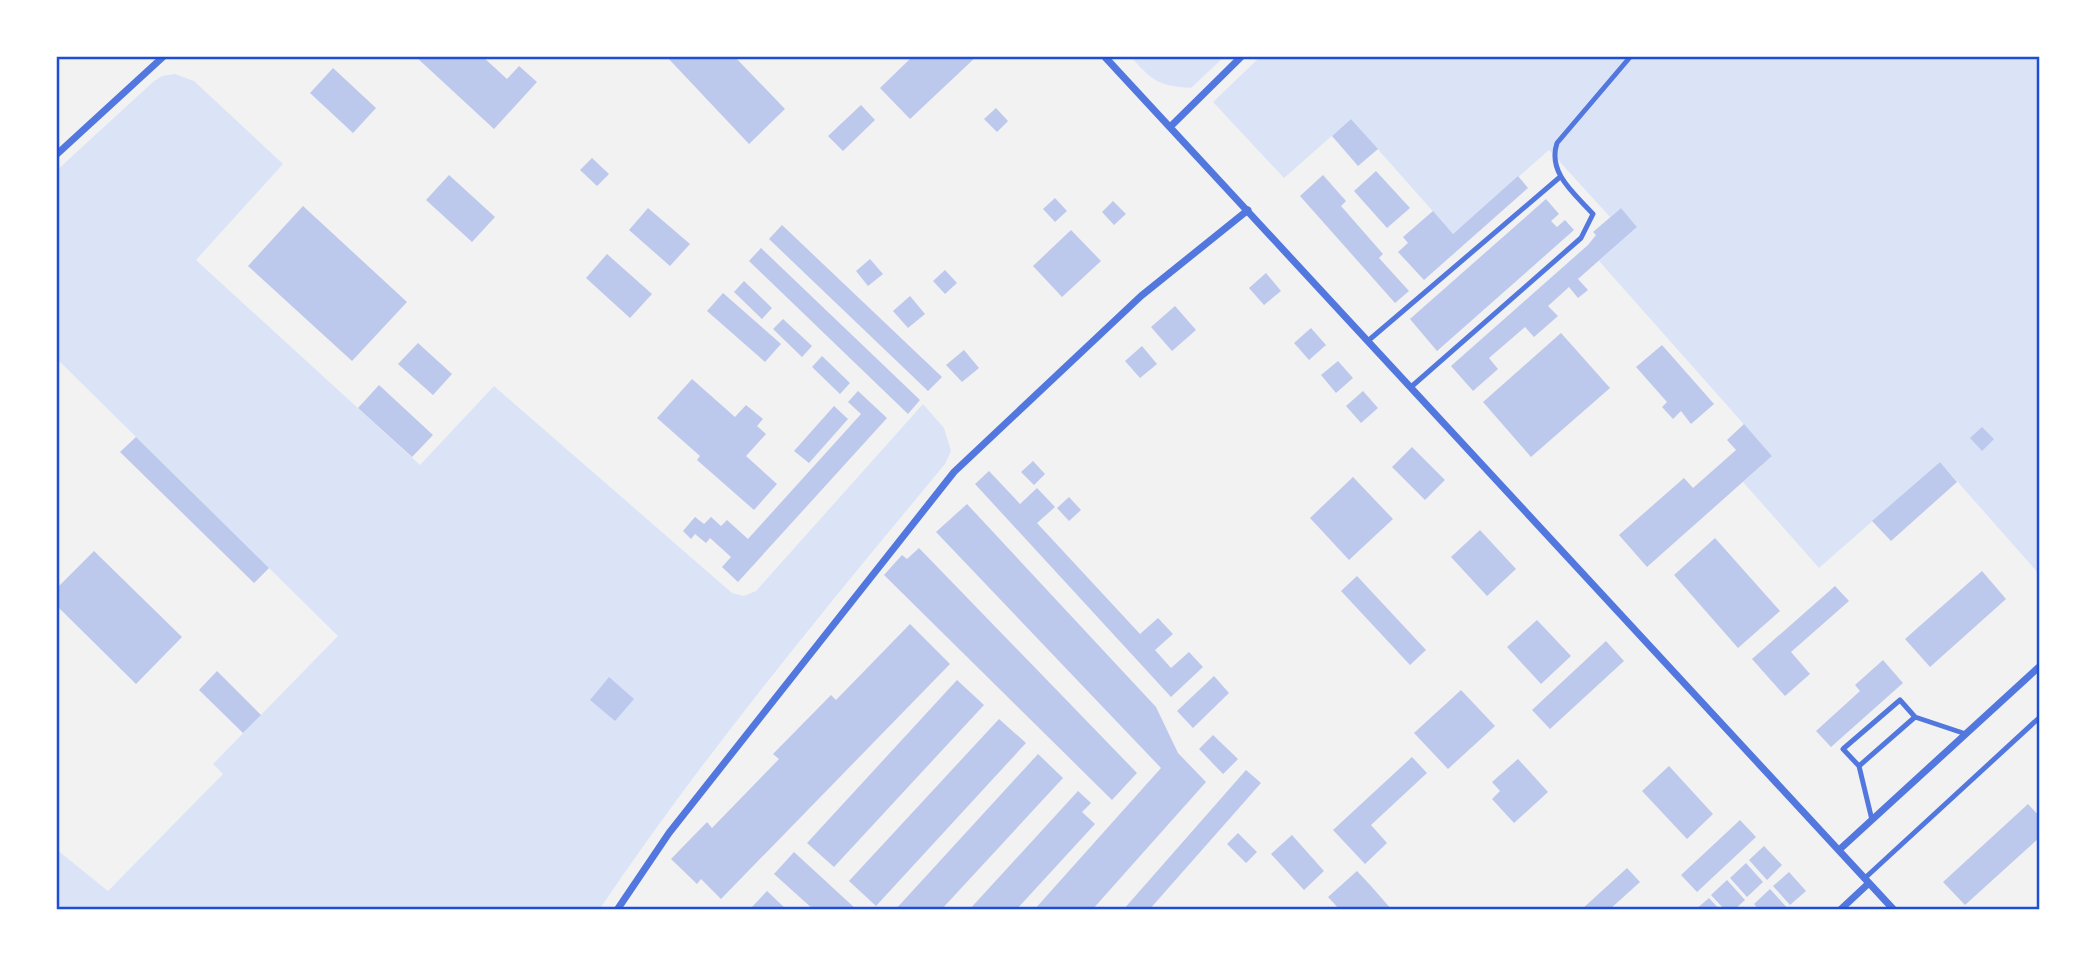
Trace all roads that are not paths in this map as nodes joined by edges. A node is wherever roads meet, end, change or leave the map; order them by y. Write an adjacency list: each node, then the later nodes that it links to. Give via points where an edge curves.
1 (164, 56): 6 (street)
2 (1104, 56): 5 (street)
3 (1242, 56): 5 (street)
4 (1631, 56): 7 (lane, via 1557,143 1552,158)
5 (1170, 127): 8 (street)
6 (56, 155)
7 (1560, 177): 9 (lane); 10 (lane, via 1593,214 1581,238)
8 (1248, 210): 9 (street); 19 (street, via 1141,296 954,472 669,834)
9 (1369, 340): 10 (street)
10 (1411, 387): 17 (street)
11 (2040, 666): 14 (street)
12 (1915, 717): 14 (lane); 15 (lane); 15 (lane, via 1900,700 1871,724 1843,749)
13 (2040, 717): 18 (lane)
14 (1966, 734): 16 (street)
15 (1859, 766): 16 (lane)
16 (1872, 820): 17 (street)
17 (1839, 850): 18 (street)
18 (1867, 880): 20 (street); 21 (street)
19 (617, 910)
20 (1840, 910)
21 (1894, 910)

